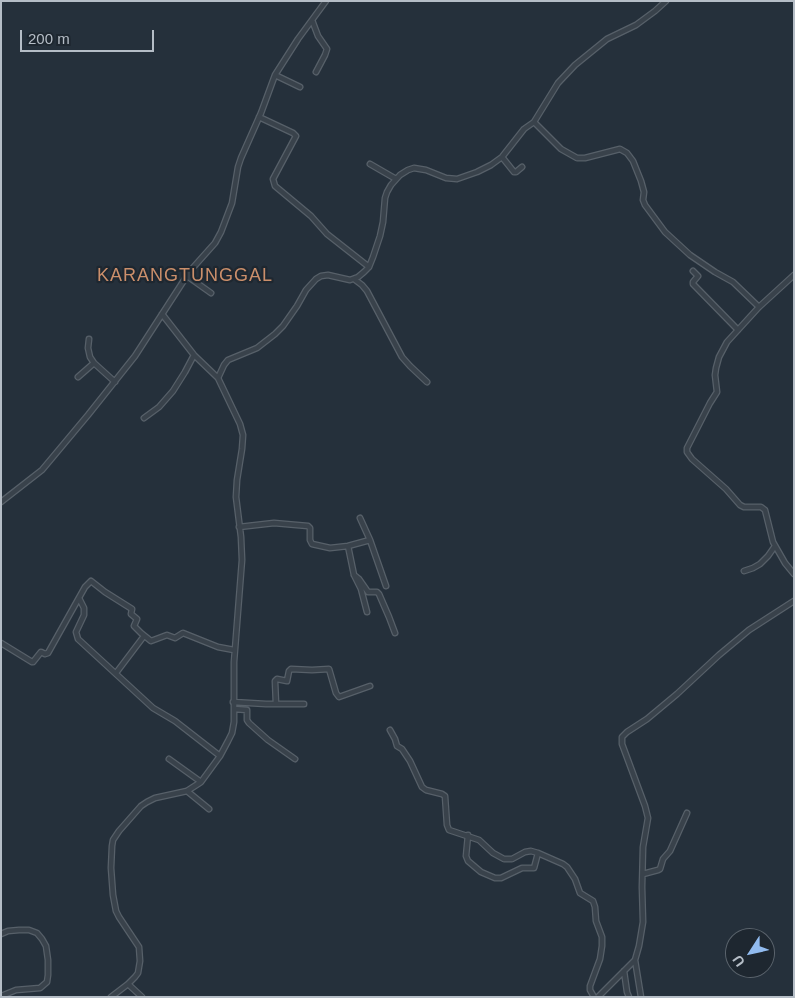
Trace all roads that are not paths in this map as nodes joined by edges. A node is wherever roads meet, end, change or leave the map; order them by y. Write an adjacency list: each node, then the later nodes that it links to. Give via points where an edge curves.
1 (326, 1): 3 (street)
2 (666, 1): 8 (street, via 636,25 607,39 575,65 558,82)
3 (312, 20): 4 (street, via 327,49); 5 (street)
4 (316, 72)
5 (275, 75): 6 (street); 7 (street)
6 (300, 87)
7 (259, 117): 13 (street, via 296,135 273,179 274,186); 16 (street, via 238,167 232,203 221,232)
8 (534, 122): 9 (street, via 519,134); 19 (street, via 561,150 577,158 620,149 627,152 641,181 645,205 665,232 696,259 733,282)
9 (502, 157): 11 (street, via 514,172); 12 (street, via 463,178 446,178 414,168)
10 (370, 164): 12 (street)
11 (522, 166)
12 (396, 179): 13 (street, via 385,198 380,236)
13 (369, 267): 17 (street)
14 (693, 271): 21 (street, via 698,276 693,284)
15 (794, 275): 19 (street)
16 (187, 276): 18 (street); 20 (street)
17 (354, 279): 26 (street, via 321,276 316,279 283,326 258,348 228,360); 28 (street, via 376,305 402,357)
18 (211, 293)
19 (759, 307): 21 (street)
20 (162, 314): 23 (street); 27 (street)
21 (738, 330): 35 (street, via 719,357 715,375 717,391 687,452 740,505 764,509)
22 (89, 339): 24 (street, via 89,354)
23 (194, 355): 26 (street); 29 (street, via 168,398)
24 (94, 363): 25 (street); 27 (street)
25 (78, 376)
26 (218, 378): 32 (street, via 243,435 237,480)
27 (115, 382): 30 (street, via 42,470)
28 (427, 382)
29 (144, 418)
30 (1, 502)
31 (360, 518): 33 (street)
32 (239, 527): 34 (street, via 274,523 308,526 313,544 330,548); 46 (street, via 242,560)
33 (370, 540): 34 (street); 39 (street)
34 (348, 546): 38 (street)
35 (775, 546): 36 (street, via 760,564); 37 (street)
36 (744, 571)
37 (794, 574)
38 (354, 575): 42 (street); 43 (street, via 368,592 379,594)
39 (386, 586)
40 (79, 598): 44 (street, via 92,582 132,609 131,614 137,618 134,626); 45 (street, via 48,653 41,652 33,662); 47 (street, via 84,615 77,637)
41 (794, 601): 63 (street, via 749,630 677,694 622,737 648,814)
42 (367, 612)
43 (395, 633)
44 (144, 636): 46 (street, via 152,642 167,635 175,638 184,633); 47 (street)
45 (1, 643)
46 (234, 650): 49 (street)
47 (116, 673): 54 (street, via 153,708)
48 (370, 686): 50 (street, via 339,697 329,669 291,669 287,681 275,681)
49 (233, 702): 50 (street); 52 (street)
50 (276, 704): 51 (street)
51 (304, 704)
52 (234, 709): 54 (street, via 232,733); 56 (street, via 247,710 248,722)
53 (390, 730): 61 (street, via 422,787 445,796 449,830)
54 (220, 756): 57 (street)
55 (169, 759): 57 (street)
56 (295, 759)
57 (201, 782): 58 (street)
58 (187, 791): 59 (street); 67 (street, via 146,802 113,840 111,868 116,911 140,952 138,973)
59 (209, 810)
60 (687, 813): 63 (street, via 660,869)
61 (468, 835): 62 (street, via 504,859 525,852); 62 (street, via 468,862 495,878 522,868 534,868)
62 (538, 853): 71 (street, via 565,865 580,893 595,905 602,937 600,959 590,984 590,990)
63 (643, 874): 65 (street, via 643,922)
64 (1, 934): 68 (street, via 19,930 37,933 46,946 48,975 47,982 40,988)
65 (634, 960): 66 (street); 73 (street)
66 (624, 971): 71 (street); 72 (street)
67 (128, 984): 69 (street); 70 (street)
68 (1, 995)
69 (111, 997)
70 (142, 997)
71 (596, 997)
72 (629, 997)
73 (641, 997)

